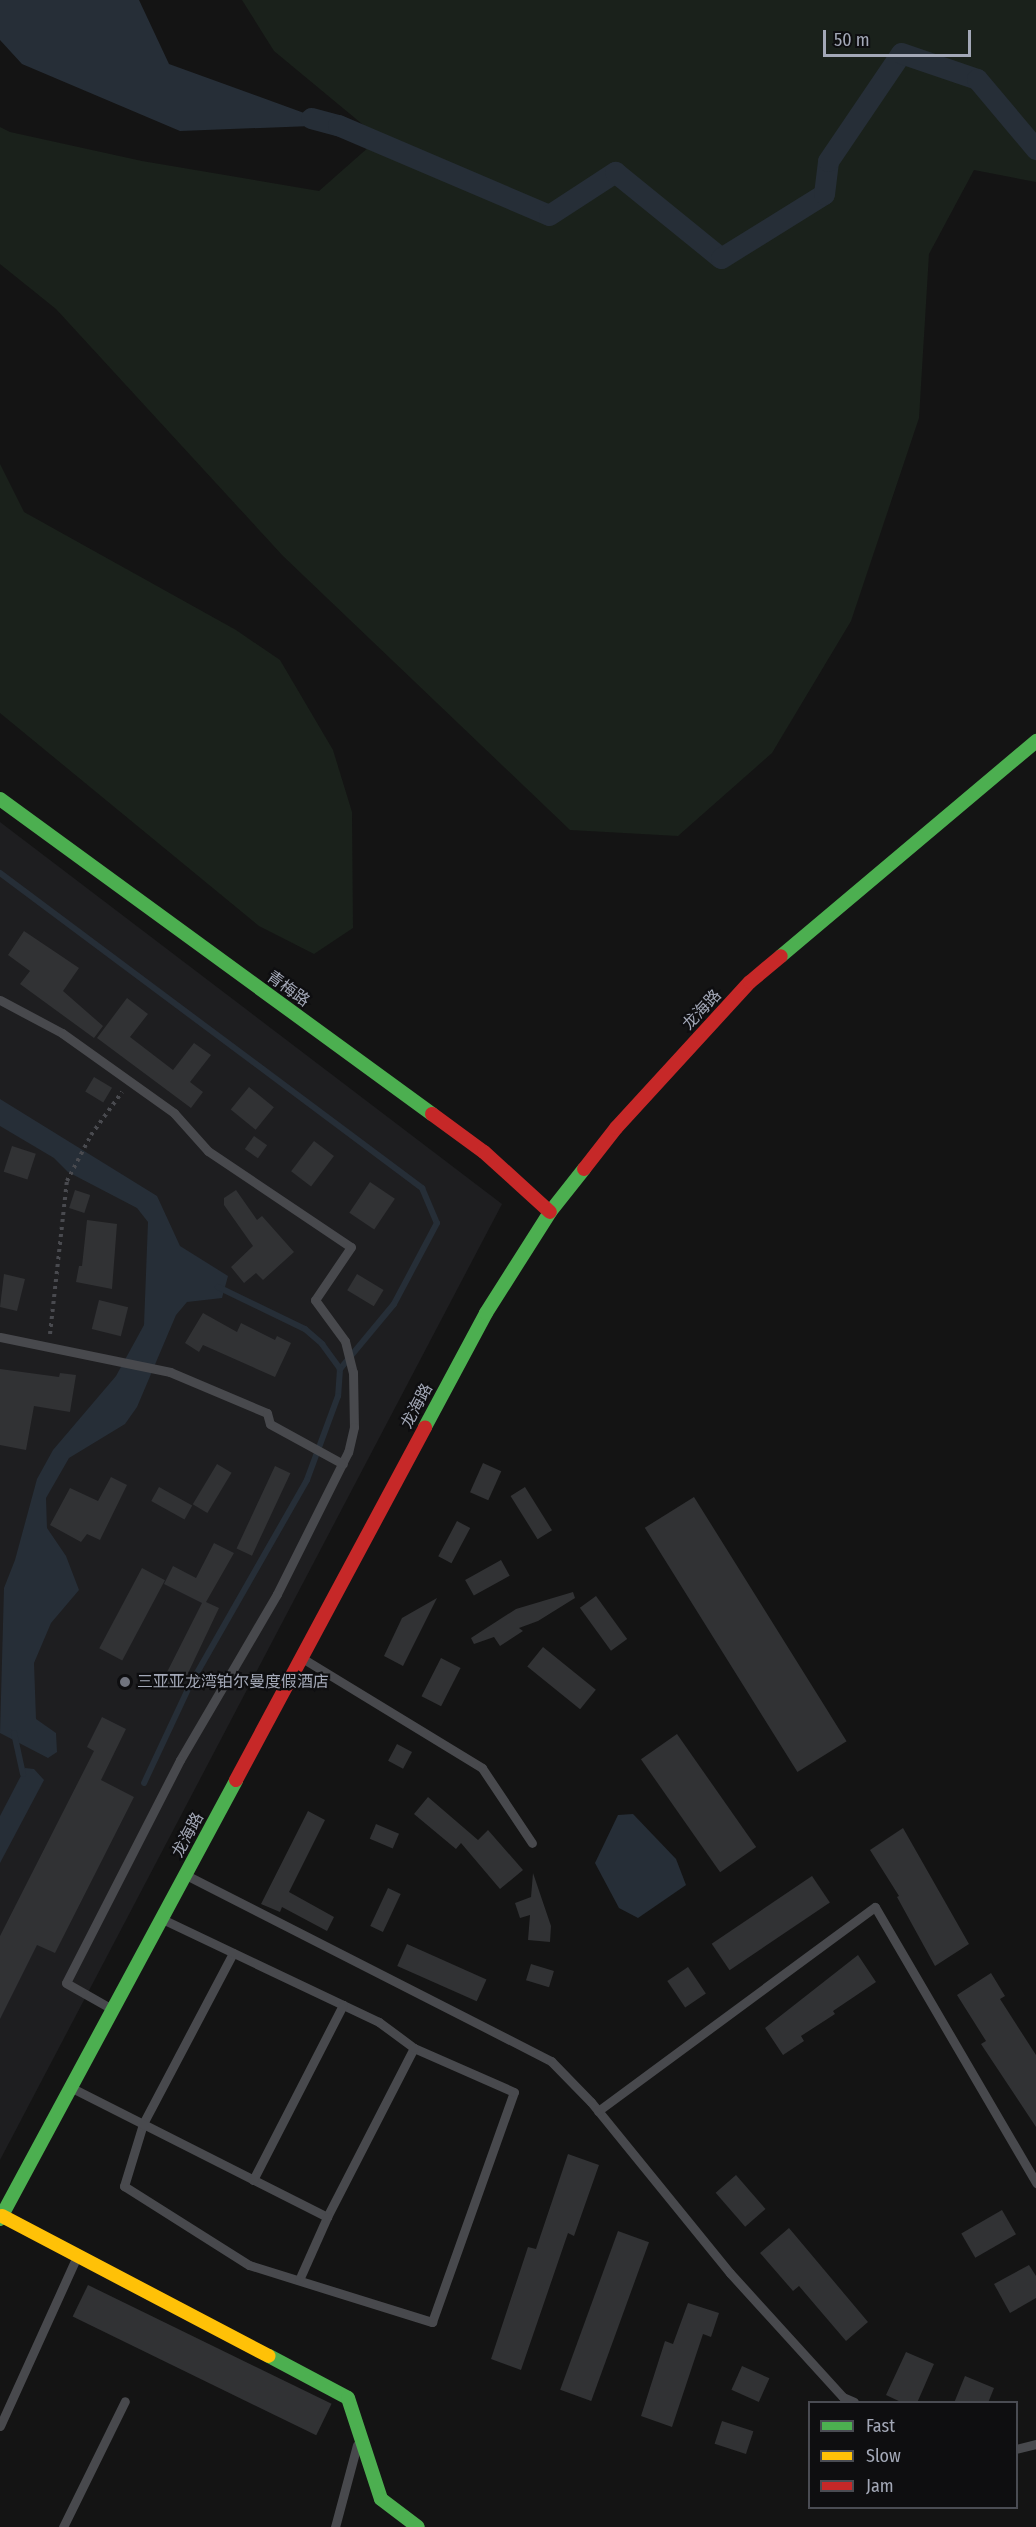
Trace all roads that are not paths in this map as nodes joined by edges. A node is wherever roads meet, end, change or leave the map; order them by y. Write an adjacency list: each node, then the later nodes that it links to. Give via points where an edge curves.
1 (1036, 741): 4 (street, 龙海路, via 750,982 616,1128)
2 (0, 799): 4 (street, 青梅路, via 484,1152)
3 (0, 1000): 6 (lane, via 62,1033 174,1113 208,1150 351,1247 315,1300 345,1341 354,1372 354,1427)
4 (550, 1212): 7 (street, 龙海路, via 486,1313)
5 (0, 1337): 6 (lane, via 170,1372 267,1413 270,1424)
6 (343, 1464): 13 (lane, via 277,1594 180,1761 66,1983)
7 (302, 1658): 8 (lane, via 482,1768); 9 (street, 龙海路)
8 (532, 1843)
9 (186, 1875): 10 (street, 龙海路); 16 (lane, via 551,2061)
10 (162, 1919): 11 (lane); 13 (street, 龙海路)
11 (233, 1953): 12 (lane); 17 (lane)
12 (343, 2005): 14 (lane, via 379,2022); 18 (lane)
13 (114, 2010): 15 (street, 龙海路)
14 (414, 2048): 21 (lane); 23 (lane, via 514,2092 432,2322)
15 (72, 2088): 17 (lane); 20 (street, 龙海路)
16 (598, 2111): 19 (lane, via 875,1906); 25 (lane, via 730,2272)
17 (143, 2124): 18 (lane); 23 (lane, via 124,2186 249,2265)
18 (253, 2180): 21 (lane)
19 (1036, 2183)
20 (1, 2217): 22 (street)
21 (327, 2217): 23 (lane)
22 (77, 2256): 26 (lane); 27 (street, via 348,2398)
23 (299, 2280)
24 (125, 2401): 30 (lane)
25 (850, 2401)
26 (0, 2426)
27 (359, 2437): 31 (lane); 32 (street, via 381,2499)
28 (1036, 2444): 29 (lane)
29 (1018, 2449)
30 (63, 2527)
31 (335, 2527)
32 (418, 2527)

